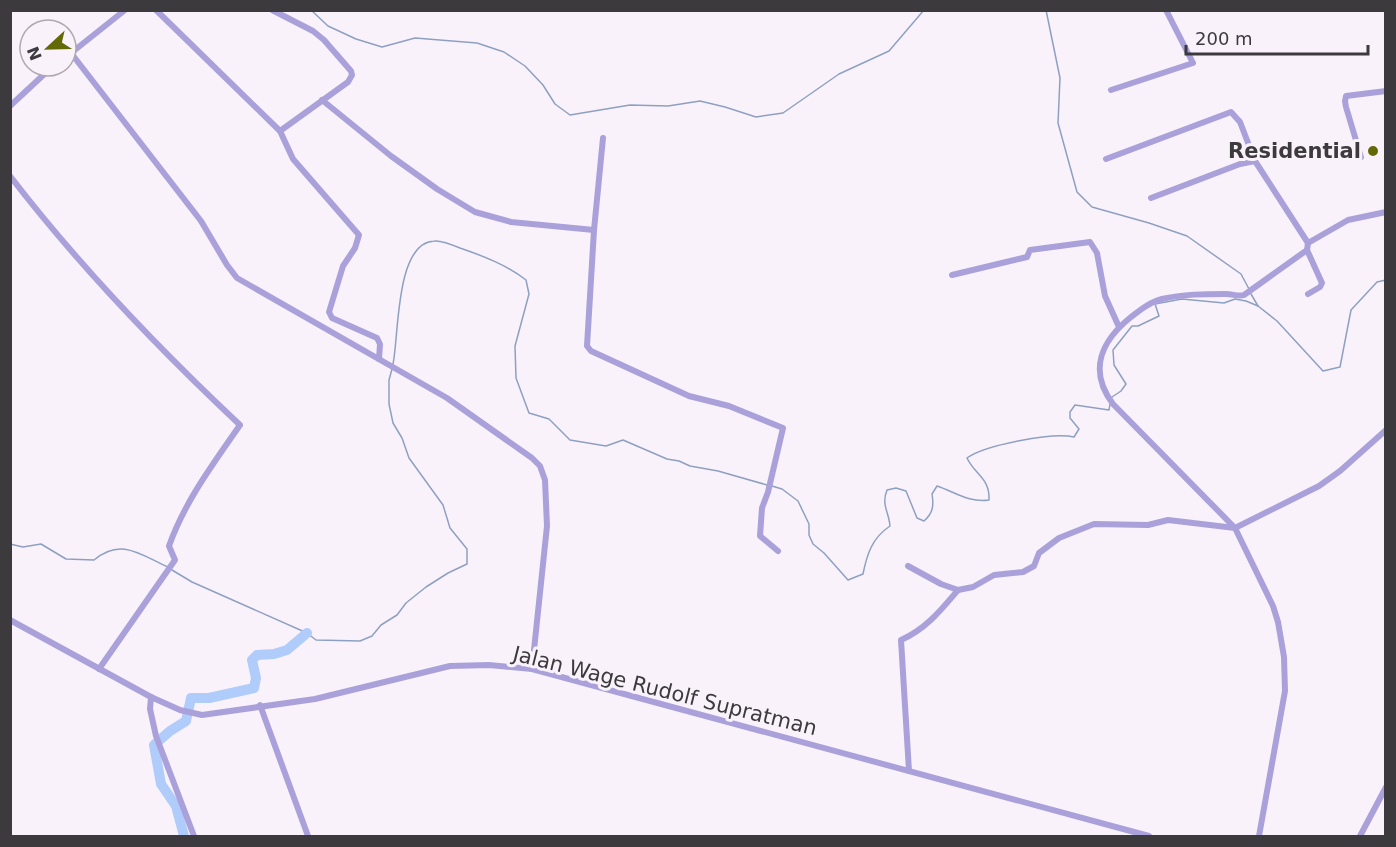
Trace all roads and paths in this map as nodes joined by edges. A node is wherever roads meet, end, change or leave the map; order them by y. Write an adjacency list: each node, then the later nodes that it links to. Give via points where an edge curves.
1 (125, 10): 5 (street)
2 (156, 10): 12 (street)
3 (272, 10): 10 (street, via 313,31 351,71 352,78)
4 (1166, 10): 8 (street, via 1193,63)
5 (78, 46)
6 (78, 67): 25 (street, via 201,221 237,278)
7 (41, 78): 11 (street)
8 (1111, 90)
9 (1386, 91): 14 (street, via 1346,96)
10 (322, 100): 12 (street); 20 (street, via 391,156 475,212 511,222)
11 (10, 106)
12 (280, 131): 25 (street, via 293,159 359,235 343,266 329,312 333,318 377,338)
13 (603, 138): 20 (street)
14 (1361, 157)
15 (1106, 159): 16 (street, via 1231,112 1240,122)
16 (1255, 161): 18 (street); 21 (street)
17 (10, 176): 32 (street, via 105,291 240,425 192,495 176,527 169,546 175,560)
18 (1151, 198)
19 (1386, 212): 21 (street, via 1348,220)
20 (594, 230): 28 (street, via 586,346 689,396 729,406 783,428 762,508 760,536)
21 (1308, 246): 23 (street, via 1322,283); 24 (street, via 1247,293 1162,298)
22 (952, 275): 24 (street, via 1027,257 1030,250 1090,242 1097,253 1105,296)
23 (1308, 294)
24 (1119, 327): 27 (street, via 1101,353 1108,398)
25 (381, 360): 33 (street, via 447,398 540,466 545,480 547,526)
26 (1386, 430): 27 (street, via 1319,486)
27 (1235, 528): 30 (street, via 1168,520 1148,525 1094,524 1059,538 1039,553 1034,566 1023,572 994,575); 41 (street, via 1273,606 1285,666 1285,692)
28 (778, 551)
29 (908, 566): 30 (street)
30 (958, 590): 36 (street, via 923,628 901,640)
31 (10, 620): 32 (street, Jalan Wage Rudolf Supratman)
32 (99, 669): 34 (street, Jalan Wage Rudolf Supratman)
33 (532, 669): 35 (street, Jalan Wage Rudolf Supratman, via 489,664 450,666 315,699); 36 (street, Jalan Wage Rudolf Supratman)
34 (151, 697): 35 (street, Jalan Wage Rudolf Supratman, via 197,714); 38 (street, via 156,736)
35 (260, 705): 39 (street)
36 (909, 771): 40 (street, Jalan Wage Rudolf Supratman)
37 (1386, 787): 42 (street)
38 (194, 837)
39 (308, 837)
40 (1149, 837)
41 (1259, 837)
42 (1360, 837)

